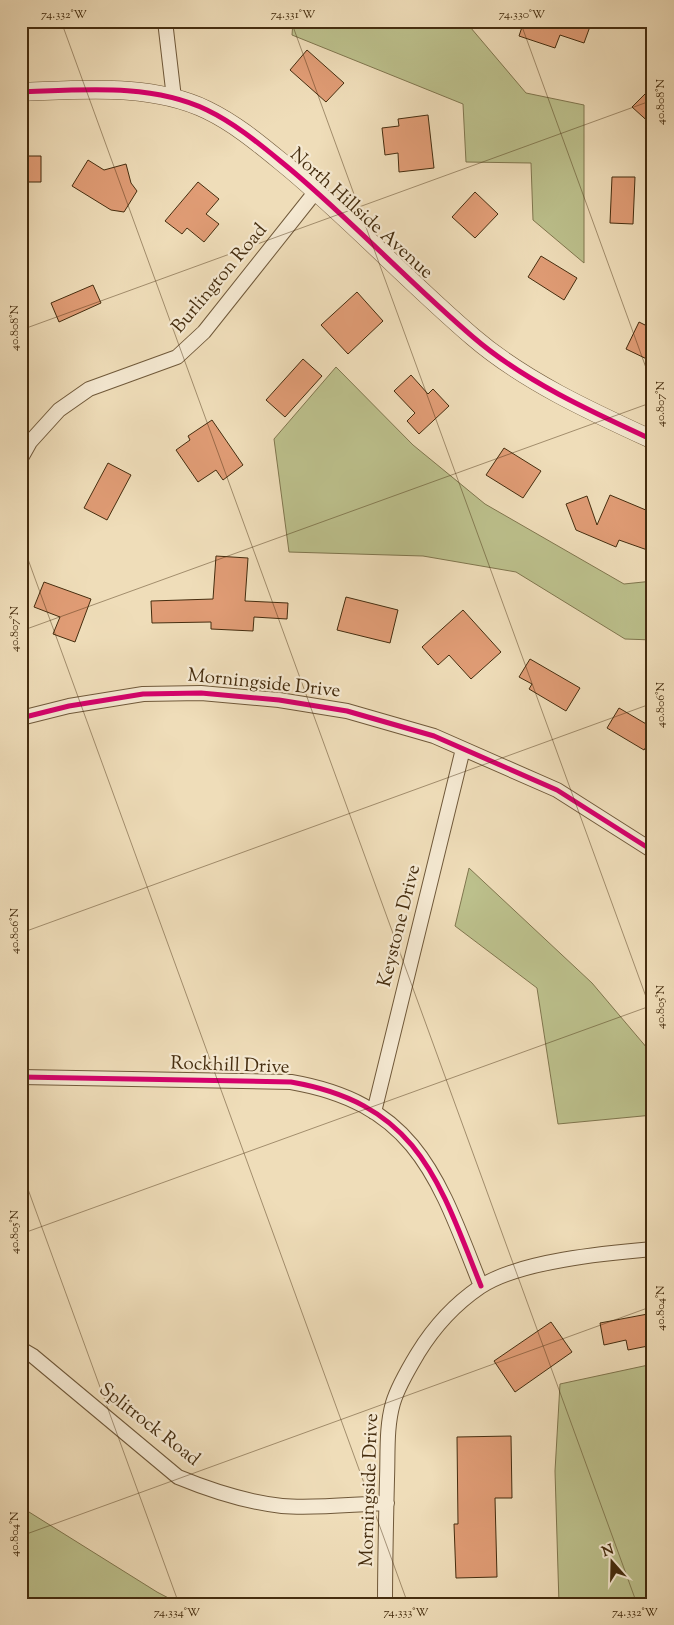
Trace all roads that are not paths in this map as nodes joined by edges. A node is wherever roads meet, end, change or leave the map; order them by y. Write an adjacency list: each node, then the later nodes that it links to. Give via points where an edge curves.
1 (165, 21): 3 (street)
2 (21, 92): 3 (street, North Hillside Avenue, via 131,91)
3 (174, 98): 4 (street, North Hillside Avenue, via 207,110 244,130)
4 (316, 192): 5 (street, North Hillside Avenue, via 474,338 540,384); 6 (street, Burlington Road, via 204,332 177,357 89,389 59,410 30,442)
5 (653, 440)
6 (21, 458)
7 (21, 718): 8 (street, Morningside Drive, via 69,706 143,694 201,693 280,700 347,711 434,736)
8 (463, 748): 9 (street, Morningside Drive, via 557,790); 11 (street, Keystone Drive)
9 (653, 851)
10 (21, 1077): 11 (street, Rockhill Drive, via 291,1082 330,1091)
11 (374, 1112): 13 (street, Rockhill Drive, via 413,1146 436,1179)
12 (653, 1249): 13 (street, Morningside Drive, via 593,1254 518,1270)
13 (481, 1286): 15 (street, Morningside Drive, via 455,1307 430,1334 410,1365 393,1403 388,1435)
14 (21, 1350): 15 (street, Splitrock Road, via 33,1356 178,1477 205,1489 284,1506)
15 (387, 1503): 16 (street, Morningside Drive)
16 (385, 1604)

